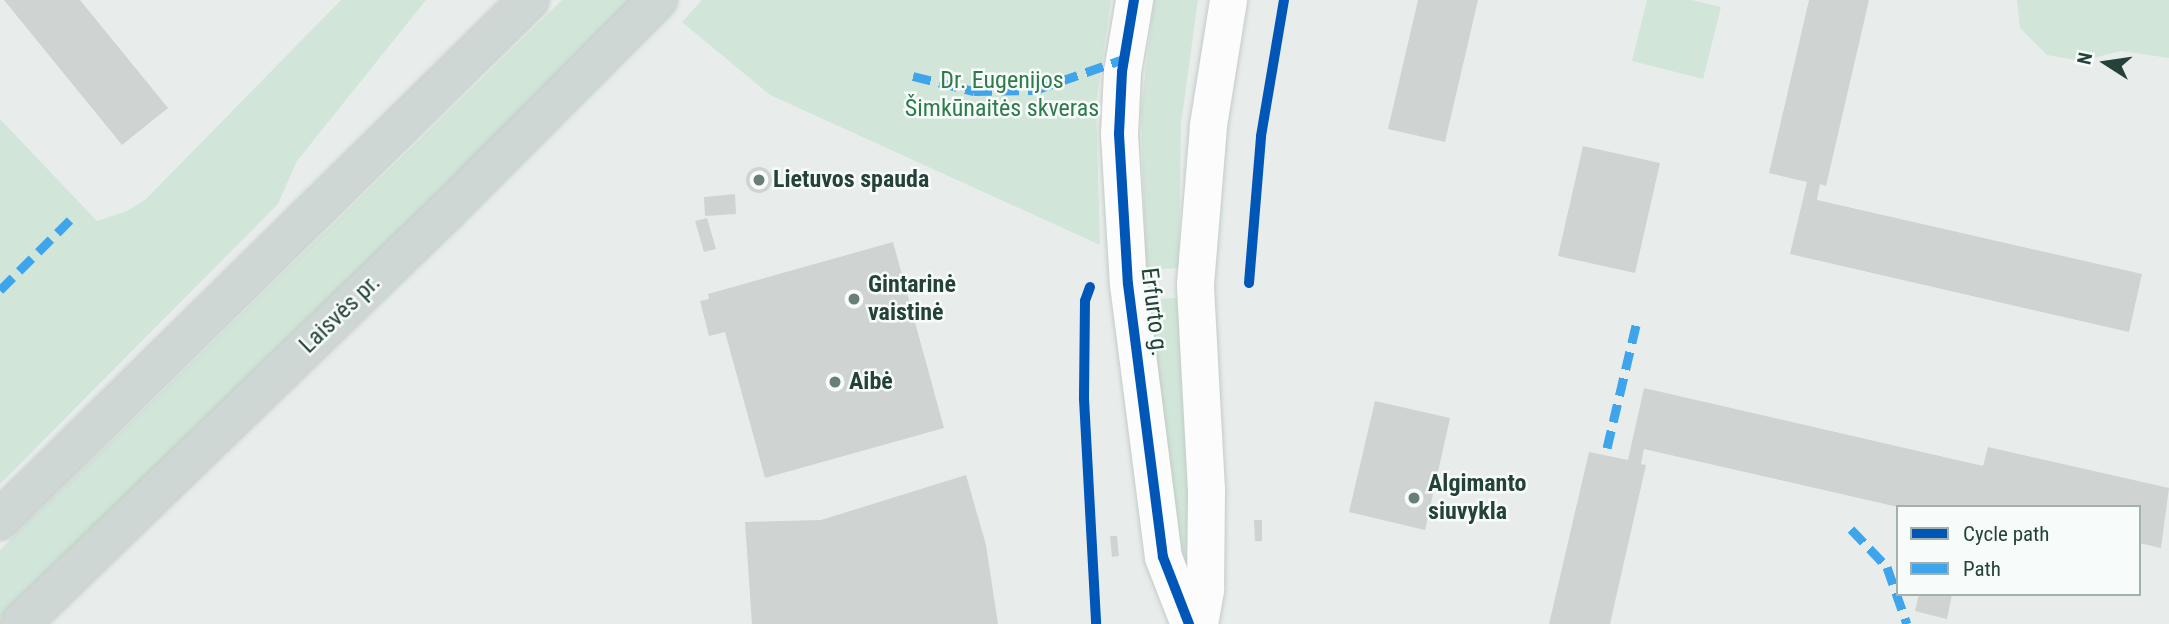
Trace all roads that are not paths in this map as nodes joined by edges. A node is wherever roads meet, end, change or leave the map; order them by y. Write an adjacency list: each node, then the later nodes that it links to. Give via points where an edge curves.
1 (529, 0): 5 (main road)
2 (657, 0): 6 (main road, Laisvės pr., via 447,211)
3 (1134, 0): 7 (street, Erfurto g., via 1122,72 1119,134 1128,284 1163,557)
4 (1227, 0): 8 (street, Erfurto g., via 1208,125 1195,284 1206,490 1205,589)
5 (0, 520)
6 (20, 624)
7 (1189, 624)
8 (1199, 624)

